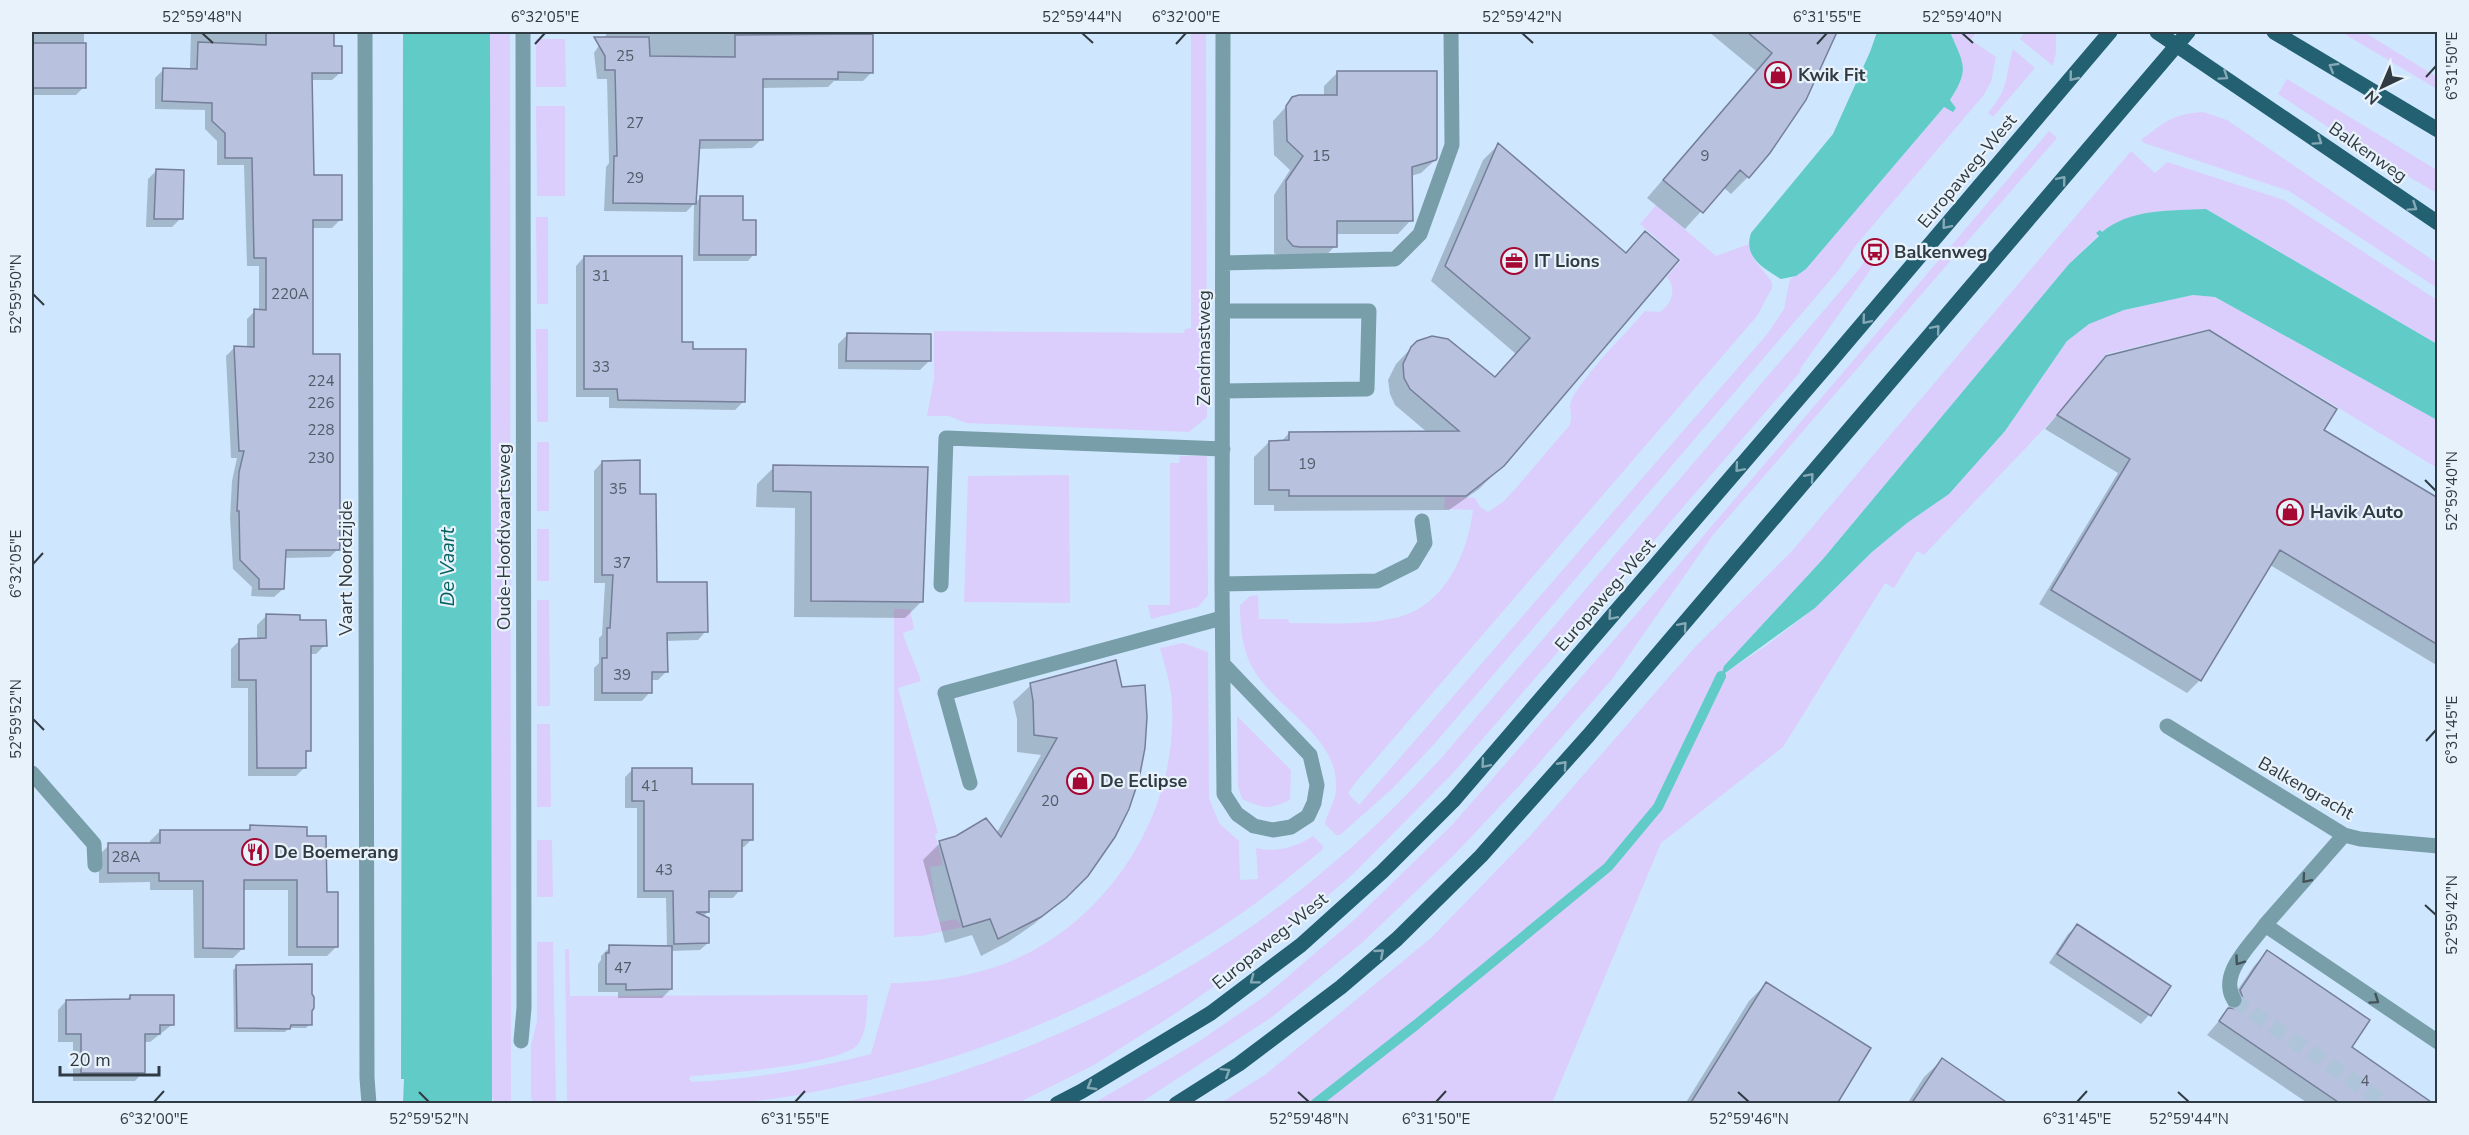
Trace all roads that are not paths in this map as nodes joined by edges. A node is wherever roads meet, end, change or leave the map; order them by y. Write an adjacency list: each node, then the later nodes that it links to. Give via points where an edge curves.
1 (365, 32): 31 (street, Vaart Noordzijde)
2 (523, 32): 29 (street, Oude-Hoofdvaartsweg)
3 (1223, 32): 12 (street, Zendmastweg)
4 (1451, 32): 12 (street, via 1452,145 1419,234 1395,259)
5 (2110, 32): 32 (main road, Europaweg-West, one-way to 32, via 1453,801 1382,872 1292,952 1211,1013)
6 (2157, 32): 9 (main road, Balkenweg)
7 (2188, 32): 9 (main road)
8 (2274, 32): 10 (main road, one-way to 8)
9 (2178, 45): 11 (main road, Balkenweg, one-way to 11); 33 (main road, one-way to 9, via 1239,1064 1341,987 1482,856)
10 (2438, 130)
11 (2438, 223)
12 (1223, 263): 13 (street, Zendmastweg)
13 (1224, 311): 14 (street, Zendmastweg); 14 (street, via 1369,310 1367,389)
14 (1223, 391): 15 (street, Zendmastweg)
15 (1223, 449): 17 (street, Zendmastweg); 18 (street, via 946,438)
16 (1422, 521): 17 (street, via 1425,543 1413,563 1377,581)
17 (1222, 584): 19 (street, Zendmastweg)
18 (941, 585)
19 (1222, 618): 20 (street, Zendmastweg); 23 (street, via 945,693)
20 (1224, 665): 20 (street, Zendmastweg, via 1224,794 1237,814 1254,826 1291,828 1308,816 1314,803 1317,785 1310,755)
21 (2167, 726): 24 (street, Balkengracht)
22 (32, 773): 26 (street, via 94,844)
23 (970, 783)
24 (2344, 835): 25 (street, Balkengracht); 27 (street, one-way to 27)
25 (2438, 846)
26 (95, 865)
27 (2265, 925): 28 (street, one-way to 28, via 2229,974 2228,991); 30 (street, one-way to 30)
28 (2234, 1000)
29 (521, 1041)
30 (2438, 1042)
31 (369, 1104)
32 (1057, 1104)
33 (1176, 1104)

